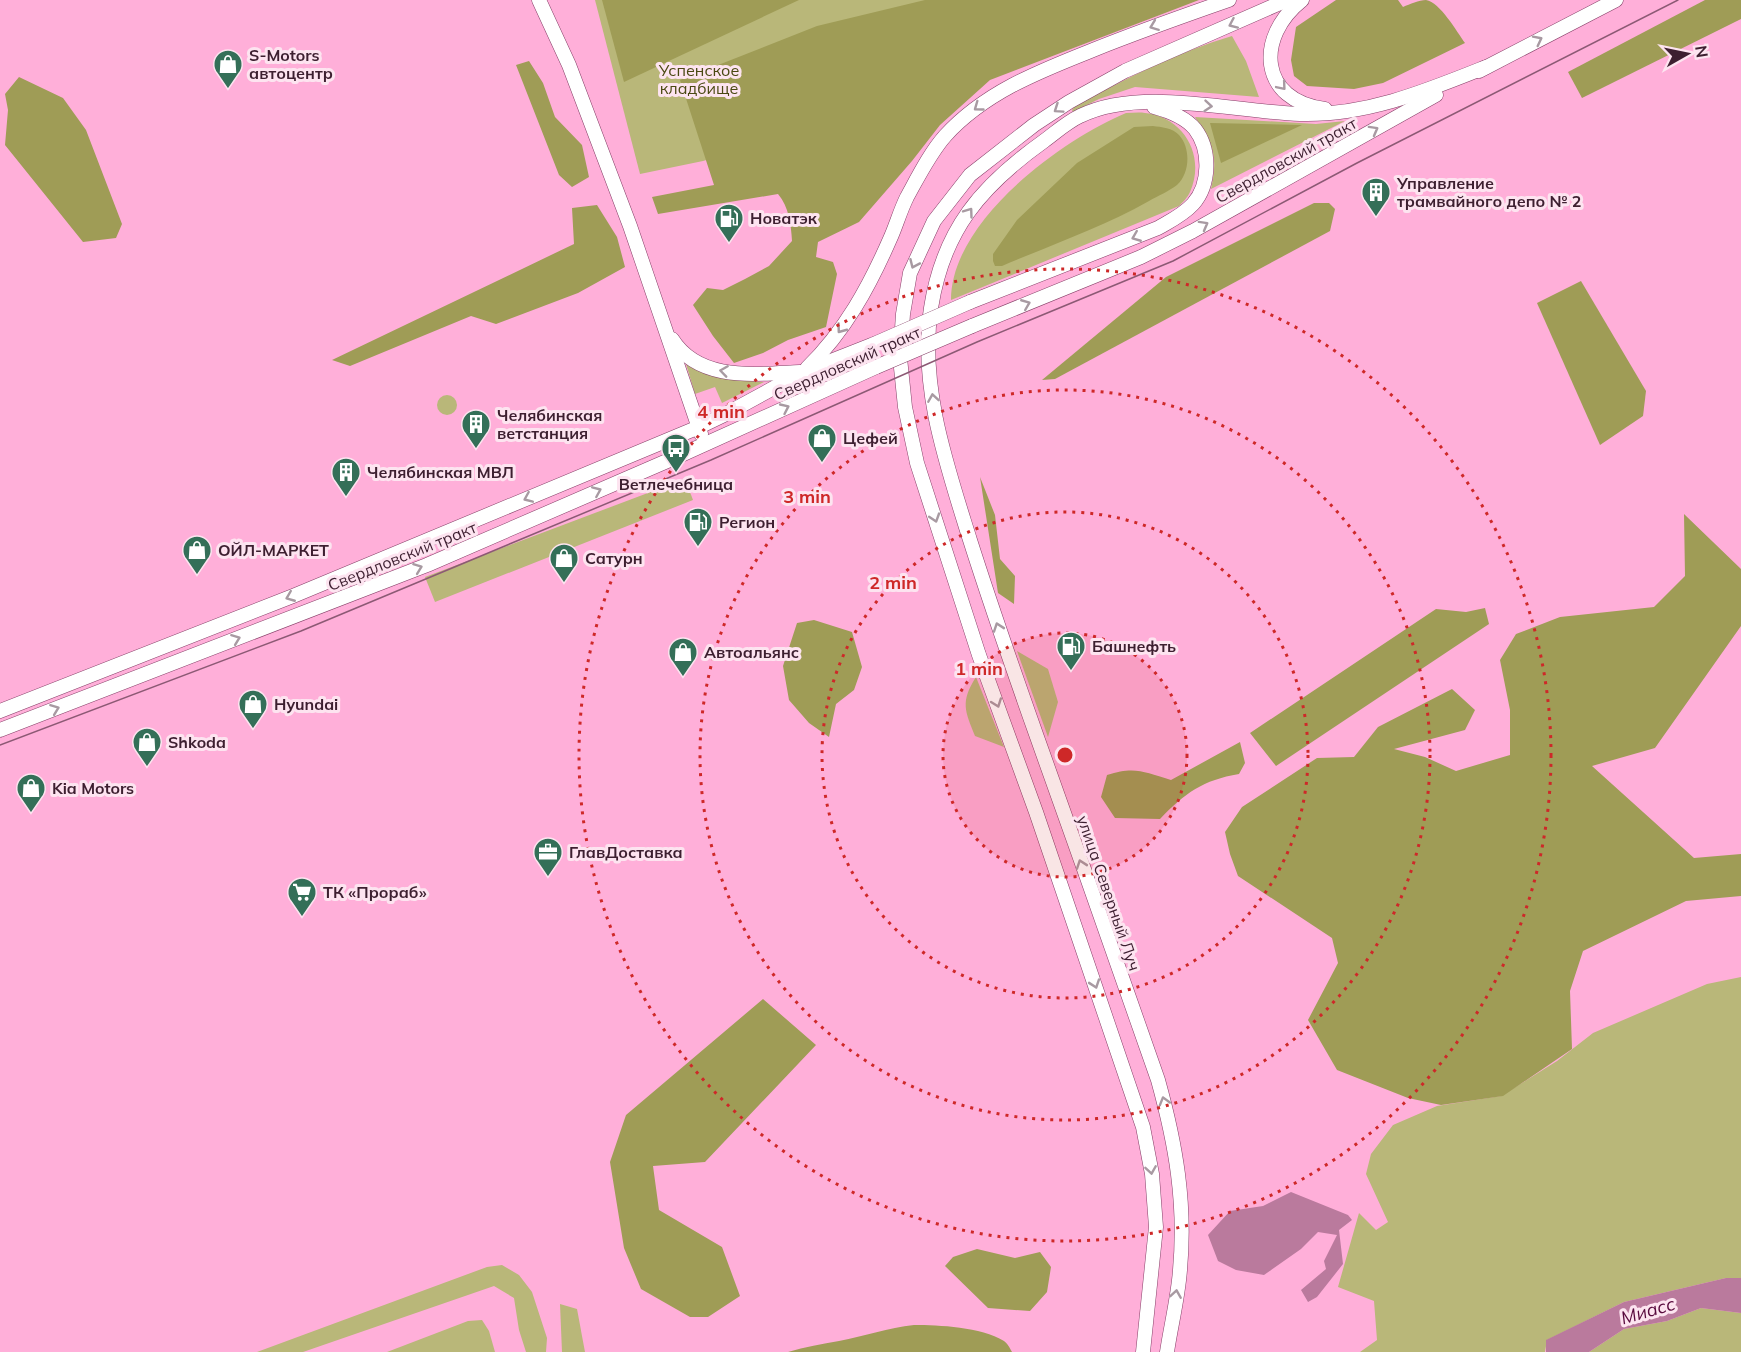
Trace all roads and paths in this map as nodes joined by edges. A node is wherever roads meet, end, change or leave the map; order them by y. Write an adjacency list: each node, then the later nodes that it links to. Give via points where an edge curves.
1 (539, 0): 9 (main road, via 569,65)
2 (1229, 0): 10 (main road, Свердловский тракт, one-way to 10, via 1024,78 965,117 944,137 907,199 871,281 850,317)
3 (1287, 0): 15 (main road, one-way to 15, via 1125,71 1034,125 970,175 934,221 910,273 903,314 900,358 905,407 918,463 1143,1127 1156,1227)
4 (1302, 0): 8 (main road, Свердловский тракт, one-way to 8, via 1272,39 1271,69 1280,86 1296,100 1317,108)
5 (1616, 0): 6 (main road, Свердловский тракт, one-way to 5)
6 (1486, 67): 8 (main road, via 1417,95); 12 (main road, Свердловский тракт, one-way to 6, bridge, via 876,367 1141,257)
7 (1123, 102): 8 (main road, one-way to 8, via 1162,101 1302,114); 10 (main road, Свердловский тракт, one-way to 10, bridge, via 1174,113 1195,129 1207,165 1204,186 1194,203 1178,217); 16 (main road, улица Северный Луч, one-way to 7, via 1180,1272 1182,1224 1172,1130 1158,1080 998,627 945,456 928,350 938,274 955,230 987,188 1080,115)
8 (1352, 112)
9 (665, 327): 10 (main road, one-way to 9, via 744,374 713,370 694,362 678,348); 11 (main road)
10 (803, 372): 11 (main road, Свердловский тракт)
11 (699, 427): 12 (main road); 13 (main road, Свердловский тракт, one-way to 13, via 292,596)
12 (705, 444): 14 (main road, Свердловский тракт, one-way to 12, via 427,565)
13 (0, 711)
14 (0, 730)
15 (1143, 1352)
16 (1167, 1352)

